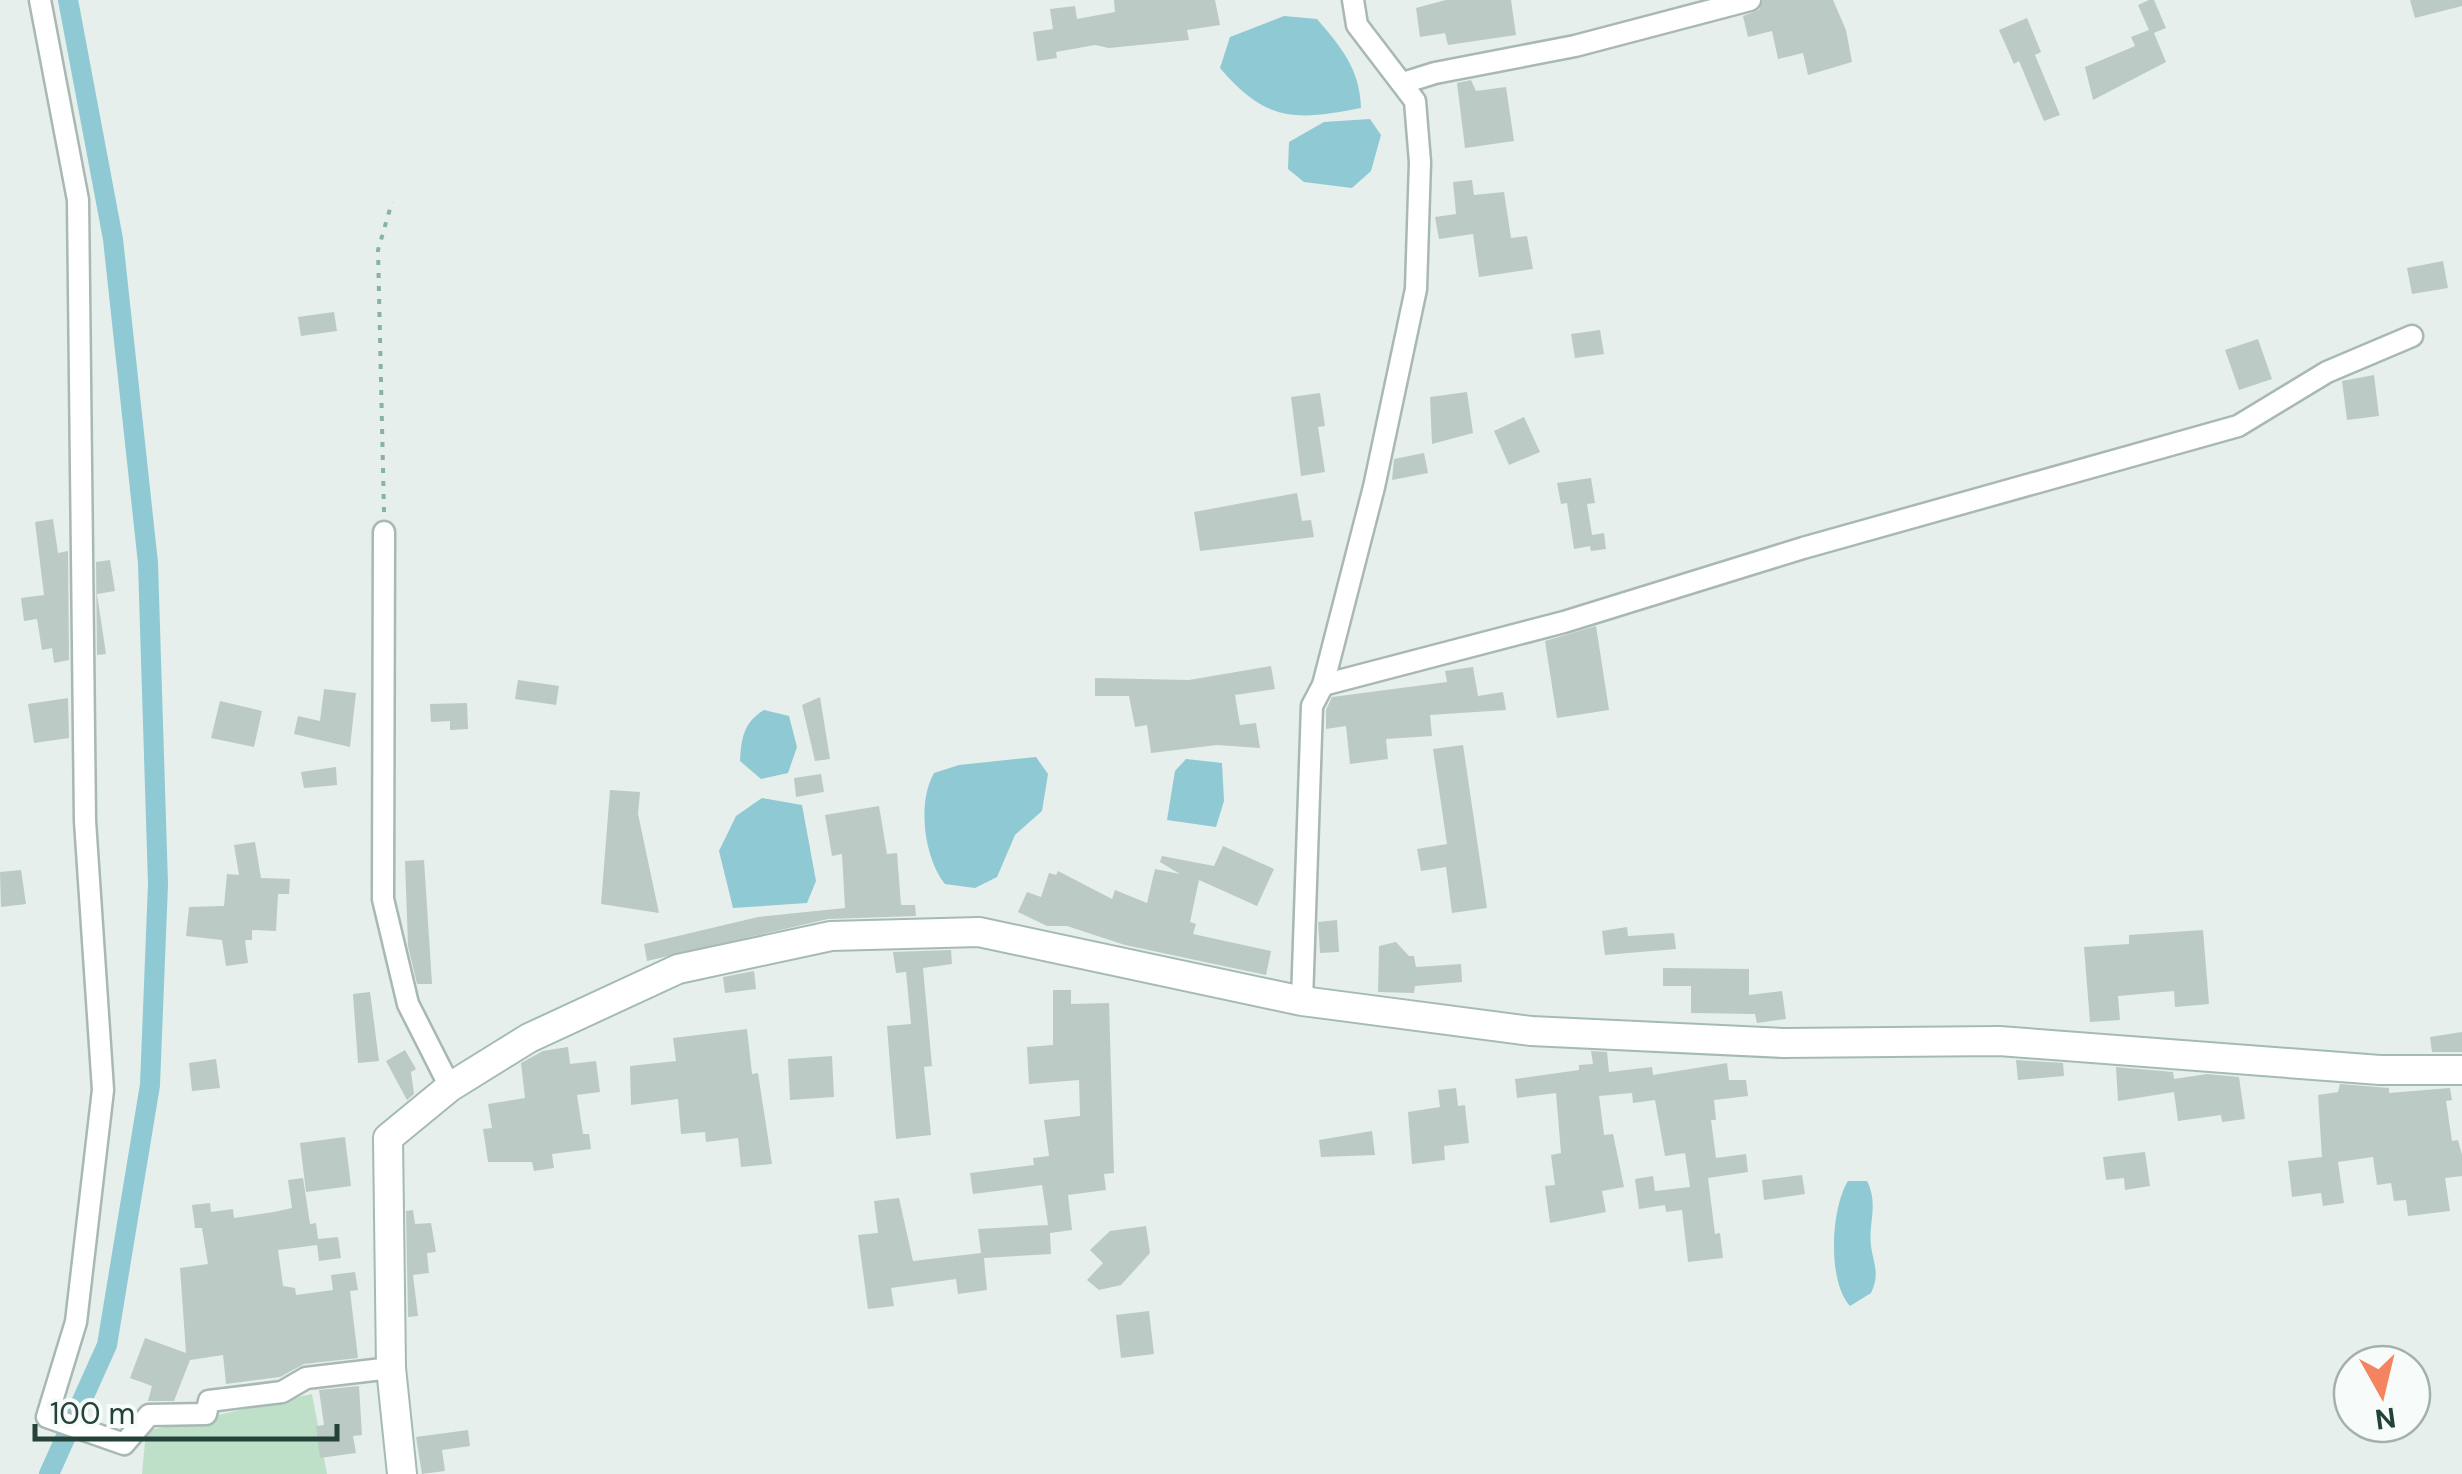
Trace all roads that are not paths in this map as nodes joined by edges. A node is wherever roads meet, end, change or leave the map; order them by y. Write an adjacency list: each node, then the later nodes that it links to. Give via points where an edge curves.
1 (40, 0): 11 (street, via 78,200 85,821 103,1090 76,1322 47,1417 124,1444 149,1415 206,1414 209,1400)
2 (1354, 0): 4 (street, via 1358,25)
3 (1750, 0): 4 (street)
4 (1403, 83): 7 (street, via 1414,100 1420,162 1416,289)
5 (2412, 336): 7 (street, via 2327,372 2238,426 1564,622)
6 (384, 532): 10 (street, via 384,899 408,1004)
7 (1323, 685): 8 (street, via 1312,706)
8 (1302, 1001): 9 (street, via 1532,1032 1783,1042 2000,1041 2380,1070); 10 (street, via 979,932 831,936 678,969 528,1038)
9 (2462, 1070)
10 (450, 1087): 11 (street, via 388,1138)
11 (391, 1368): 12 (street)
12 (402, 1474)

